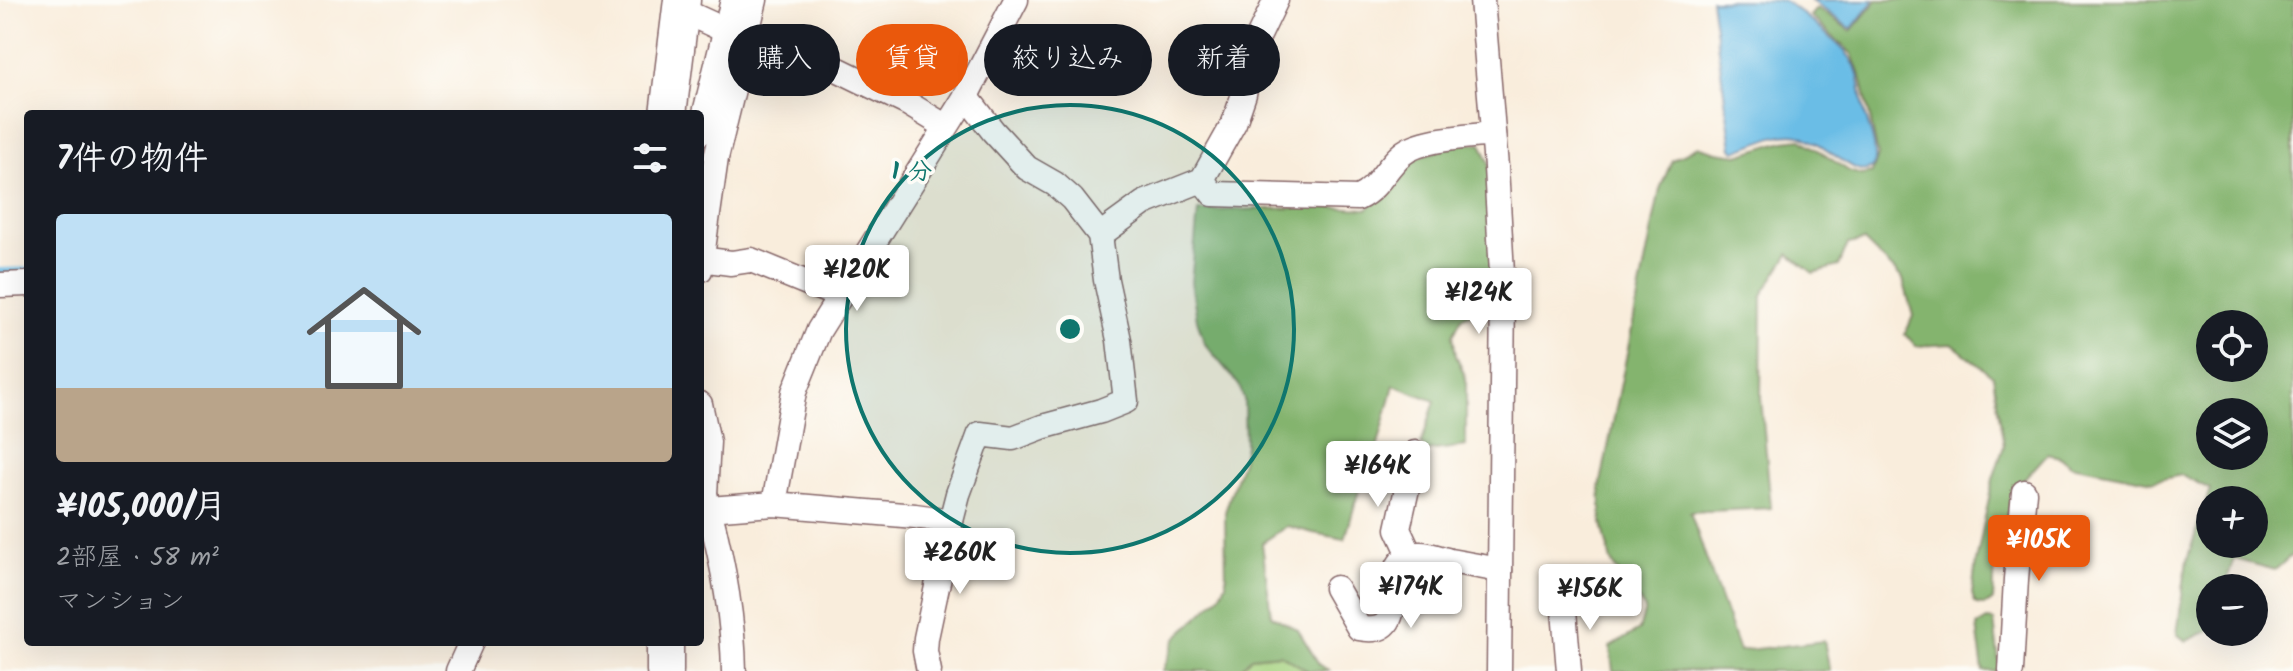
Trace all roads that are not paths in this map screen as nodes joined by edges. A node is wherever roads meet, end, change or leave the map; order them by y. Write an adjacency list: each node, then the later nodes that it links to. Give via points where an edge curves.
1 (733, 0): 7 (street)
2 (755, 0): 8 (street)
3 (1016, 0): 13 (street)
4 (1276, 0): 19 (street, via 1253,48 1234,123)
5 (1482, 0): 18 (street)
6 (681, 5): 9 (street); 15 (highway)
7 (731, 24)
8 (736, 24)
9 (728, 30)
10 (728, 38): 16 (street)
11 (728, 49): 21 (street)
12 (840, 70): 17 (street)
13 (968, 92)
14 (966, 96): 17 (street); 20 (street, via 1027,168 1072,199)
15 (668, 110)
16 (704, 119)
17 (945, 126): 25 (street)
18 (1493, 134): 19 (street, via 1427,143 1404,152 1370,192 1358,198 1213,194); 33 (street, via 1503,291)
19 (1202, 180): 20 (street, via 1144,203)
20 (1100, 235): 31 (street, via 1126,401 1013,438 980,434)
21 (704, 237)
22 (704, 263): 25 (street, via 751,260)
23 (24, 284): 24 (street)
24 (0, 285)
25 (839, 296): 30 (street, via 794,392)
26 (704, 423): 29 (street)
27 (1415, 453): 32 (street, via 1398,529)
28 (2024, 492): 44 (street)
29 (705, 499): 30 (street); 40 (street, via 723,563)
30 (774, 504): 31 (street)
31 (951, 521): 41 (street, via 926,638)
32 (1411, 557): 33 (street, via 1420,554); 34 (street, via 1395,568 1392,616 1383,626 1359,628)
33 (1500, 570): 42 (street)
34 (1336, 588)
35 (1563, 598): 43 (street)
36 (469, 646): 38 (street)
37 (665, 646): 39 (highway)
38 (458, 671)
39 (665, 671)
40 (734, 671)
41 (929, 671)
42 (1499, 671)
43 (1569, 671)
44 (2011, 671)

